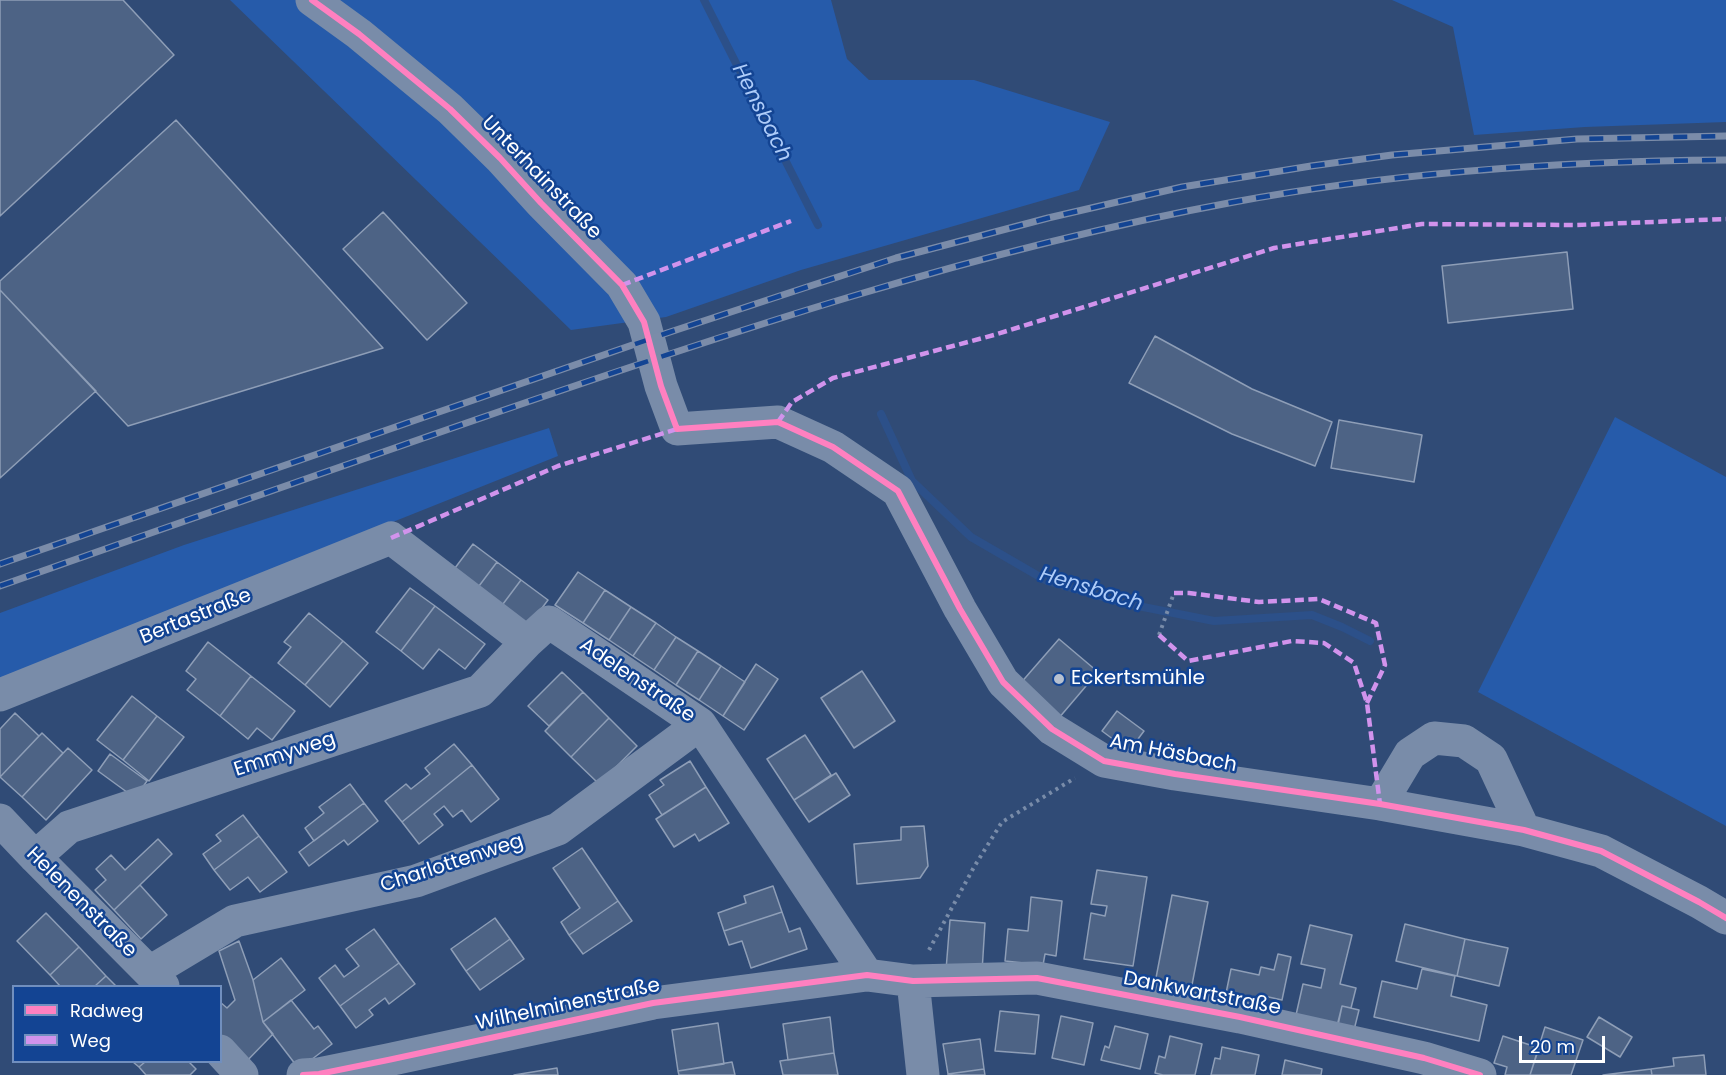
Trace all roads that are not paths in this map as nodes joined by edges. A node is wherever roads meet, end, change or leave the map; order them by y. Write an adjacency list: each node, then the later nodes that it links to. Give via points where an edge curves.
1 (312, 0): 2 (street, Unterhainstraße, via 450,109 622,285 644,322)
2 (677, 429): 6 (street, Am Häsbach, via 778,422 833,447 898,491 1003,682 1052,729 1104,760)
3 (527, 642): 4 (street, Bertastraße, via 392,538); 5 (street, Adelenstraße, via 549,622); 9 (street, Emmyweg, via 480,691 69,827)
4 (0, 695)
5 (700, 724): 11 (street, Adelenstraße); 12 (street, Charlottenweg, via 558,829 416,881 235,921)
6 (1380, 804): 8 (street, Am Häsbach); 8 (street, via 1410,754 1434,738 1464,741 1491,759)
7 (0, 820): 9 (street, Helenenstraße)
8 (1524, 830): 10 (street, Am Häsbach, via 1601,851)
9 (35, 857): 12 (street, Helenenstraße)
10 (1726, 918)
11 (867, 975): 13 (street, Wilhelminenstraße); 16 (street, Wilhelminenstraße, via 653,1003)
12 (157, 979)
13 (913, 981): 17 (street); 18 (street, Dankwartstraße, via 1037,978 1240,1017 1424,1058)
14 (222, 1053): 15 (street)
15 (242, 1075)
16 (313, 1075)
17 (923, 1075)
18 (1480, 1075)

